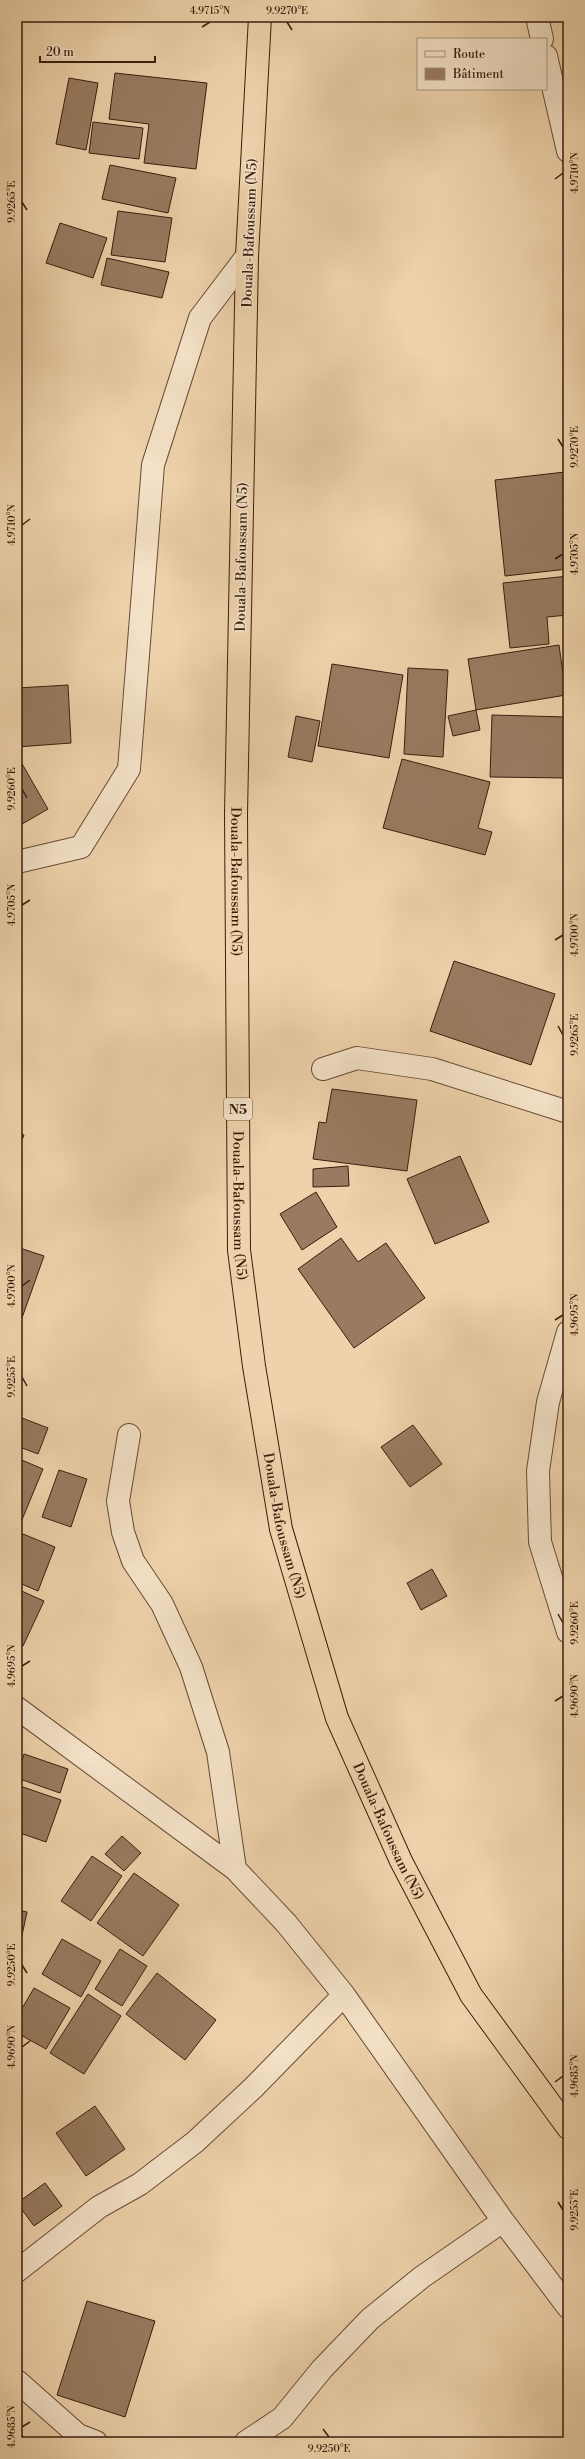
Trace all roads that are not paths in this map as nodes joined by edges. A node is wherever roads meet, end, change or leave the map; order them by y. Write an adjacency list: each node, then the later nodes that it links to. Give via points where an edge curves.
1 (260, 17): 6 (highway, Douala-Bafoussam (N5) / N5)
2 (537, 17): 3 (street)
3 (542, 38)
4 (547, 60): 5 (street)
5 (568, 151)
6 (247, 256): 7 (street, via 200,318 153,465 130,769 81,847); 16 (highway, Douala-Bafoussam (N5) / N5, via 236,814 239,1250 254,1366 281,1529 337,1718 401,1861 471,1995)
7 (17, 862)
8 (323, 1069): 9 (street, via 357,1058 432,1069)
9 (568, 1112)
10 (568, 1332): 12 (street, via 548,1402 538,1471 540,1542)
11 (129, 1435): 14 (street, via 118,1501 123,1532 133,1560 162,1604 194,1674 218,1752)
12 (568, 1632)
13 (17, 1708): 14 (street)
14 (235, 1869): 15 (street, via 286,1923)
15 (344, 1995): 17 (street); 18 (street, via 195,2142 140,2184 98,2207)
16 (568, 2128)
17 (503, 2222): 19 (street); 22 (street, via 422,2277 370,2319 322,2369 282,2418)
18 (17, 2271)
19 (568, 2307)
20 (17, 2381): 21 (street, via 78,2435)
21 (96, 2442)
22 (246, 2442)

